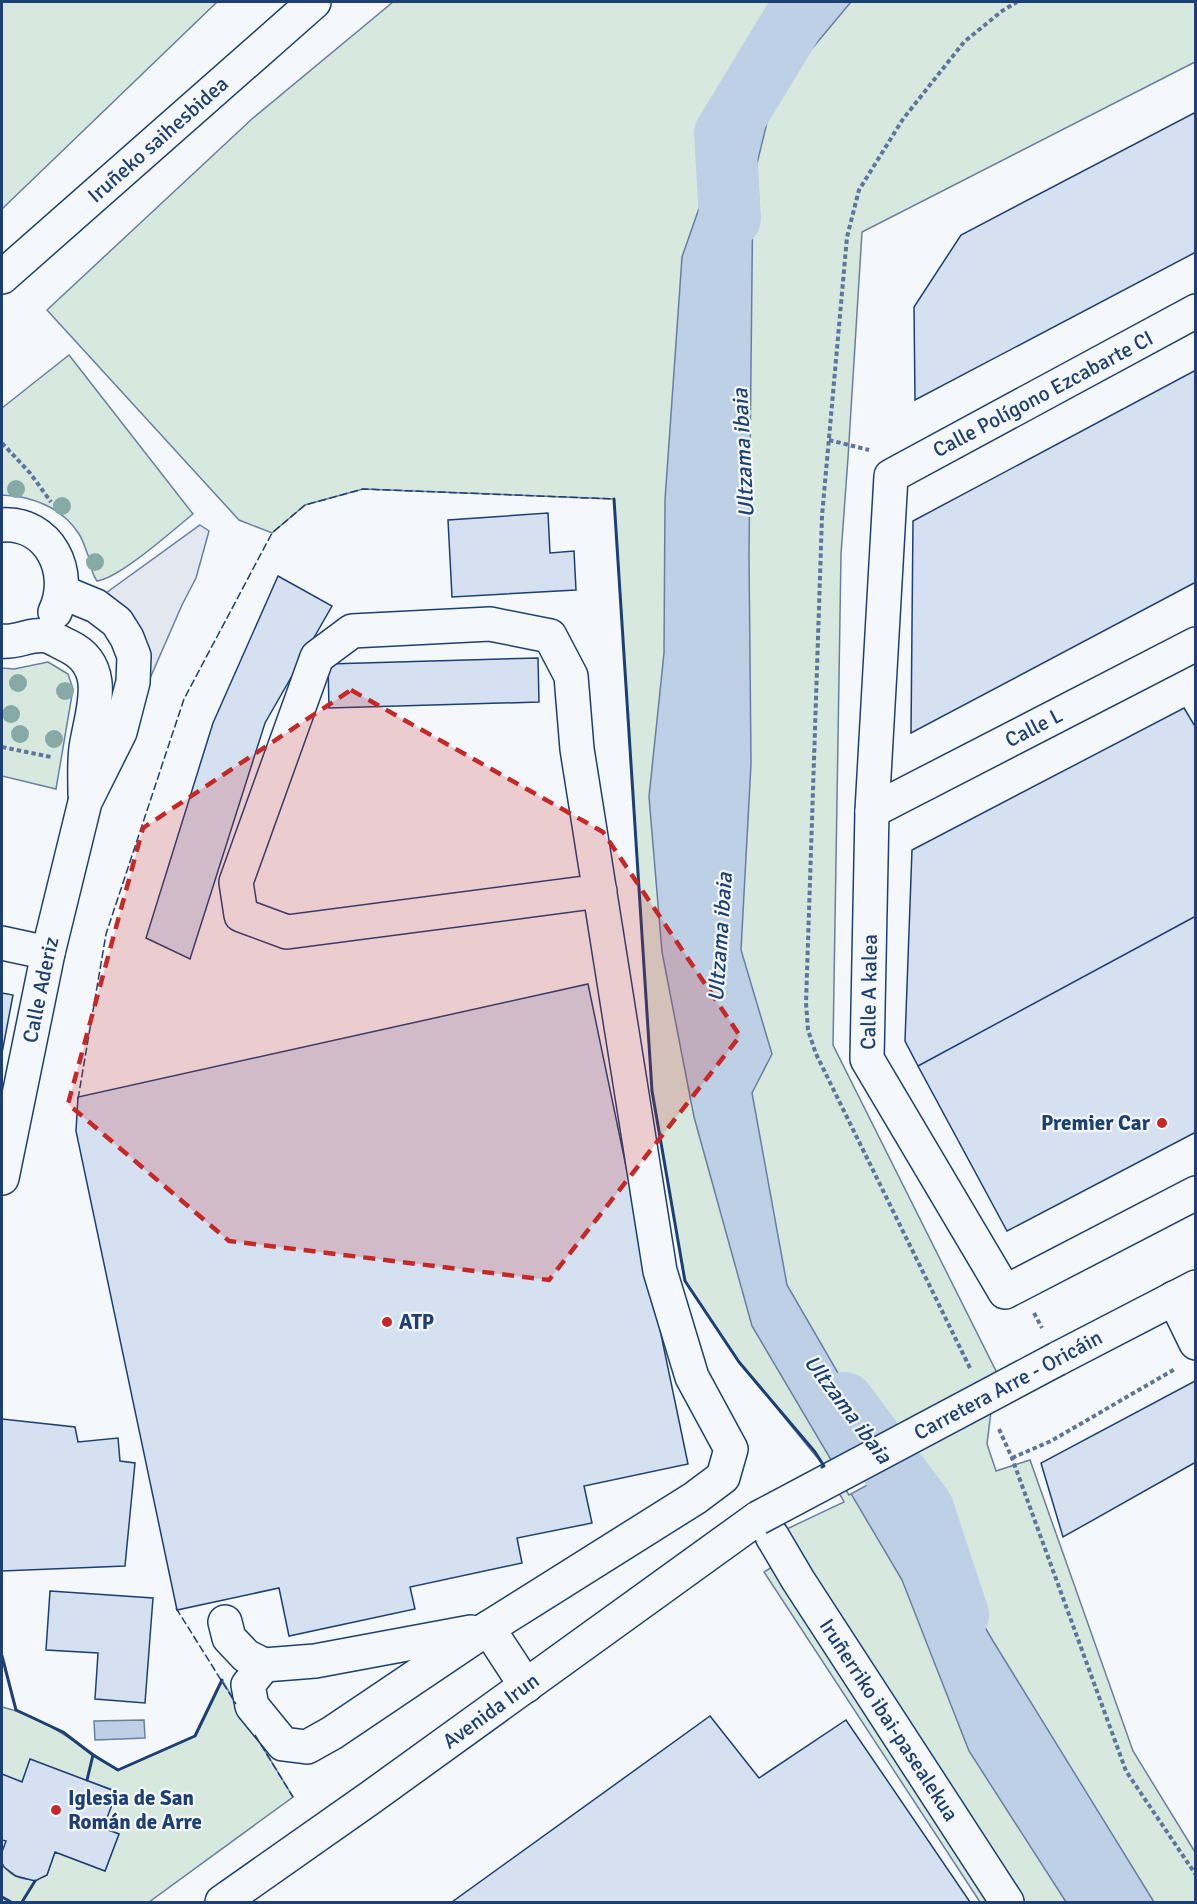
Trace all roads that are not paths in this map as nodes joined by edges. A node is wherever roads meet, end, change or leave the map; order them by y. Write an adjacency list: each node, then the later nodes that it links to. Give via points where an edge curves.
1 (314, 2): 2 (main road, Iruñeko saihesbidea)
2 (2, 277)
3 (1196, 311): 4 (main road, Calle Polígono Ezcabarte CI)
4 (891, 476): 12 (main road, Calle A kalea)
5 (2, 525): 6 (main road, via 28,530 44,540 56,555 62,573)
6 (62, 592): 7 (main road); 8 (main road, via 56,610 44,626)
7 (102, 610): 10 (main road, via 91,625); 11 (main road, via 117,622 127,638 134,656 133,682 120,732)
8 (14, 639): 10 (main road, via 47,636 73,648)
9 (1196, 644): 12 (main road, Calle L)
10 (83, 658): 11 (main road, via 92,668 97,691 86,749)
11 (85, 802): 15 (main road, Calle Aderiz)
12 (872, 811): 17 (main road, Calle A kalea, via 867,1059 1005,1292)
13 (600, 891): 13 (main road, via 577,749 571,676 550,636 490,624 352,631 317,657 236,882 241,915 287,932); 22 (main road, via 660,1271 692,1377 731,1449 723,1477 695,1498)
14 (2, 943): 15 (main road)
15 (48, 953): 16 (main road, Calle Aderiz)
16 (2, 1178)
17 (1196, 1193)
18 (1185, 1293): 19 (main road); 20 (main road, Carretera Arre - Oricáin, bridge, via 1057,1359)
19 (1186, 1353)
20 (765, 1527): 24 (main road, Avenida Irun); 26 (main road, Iruñerriko ibai-pasealekua)
21 (225, 1622): 23 (main road, via 229,1638 246,1656)
22 (488, 1628): 23 (main road, via 315,1661); 23 (main road, via 307,1747 283,1744 252,1706 248,1685); 24 (main road)
23 (264, 1665)
24 (526, 1686): 25 (main road, Avenida Irun)
25 (222, 1902)
26 (1008, 1902)

